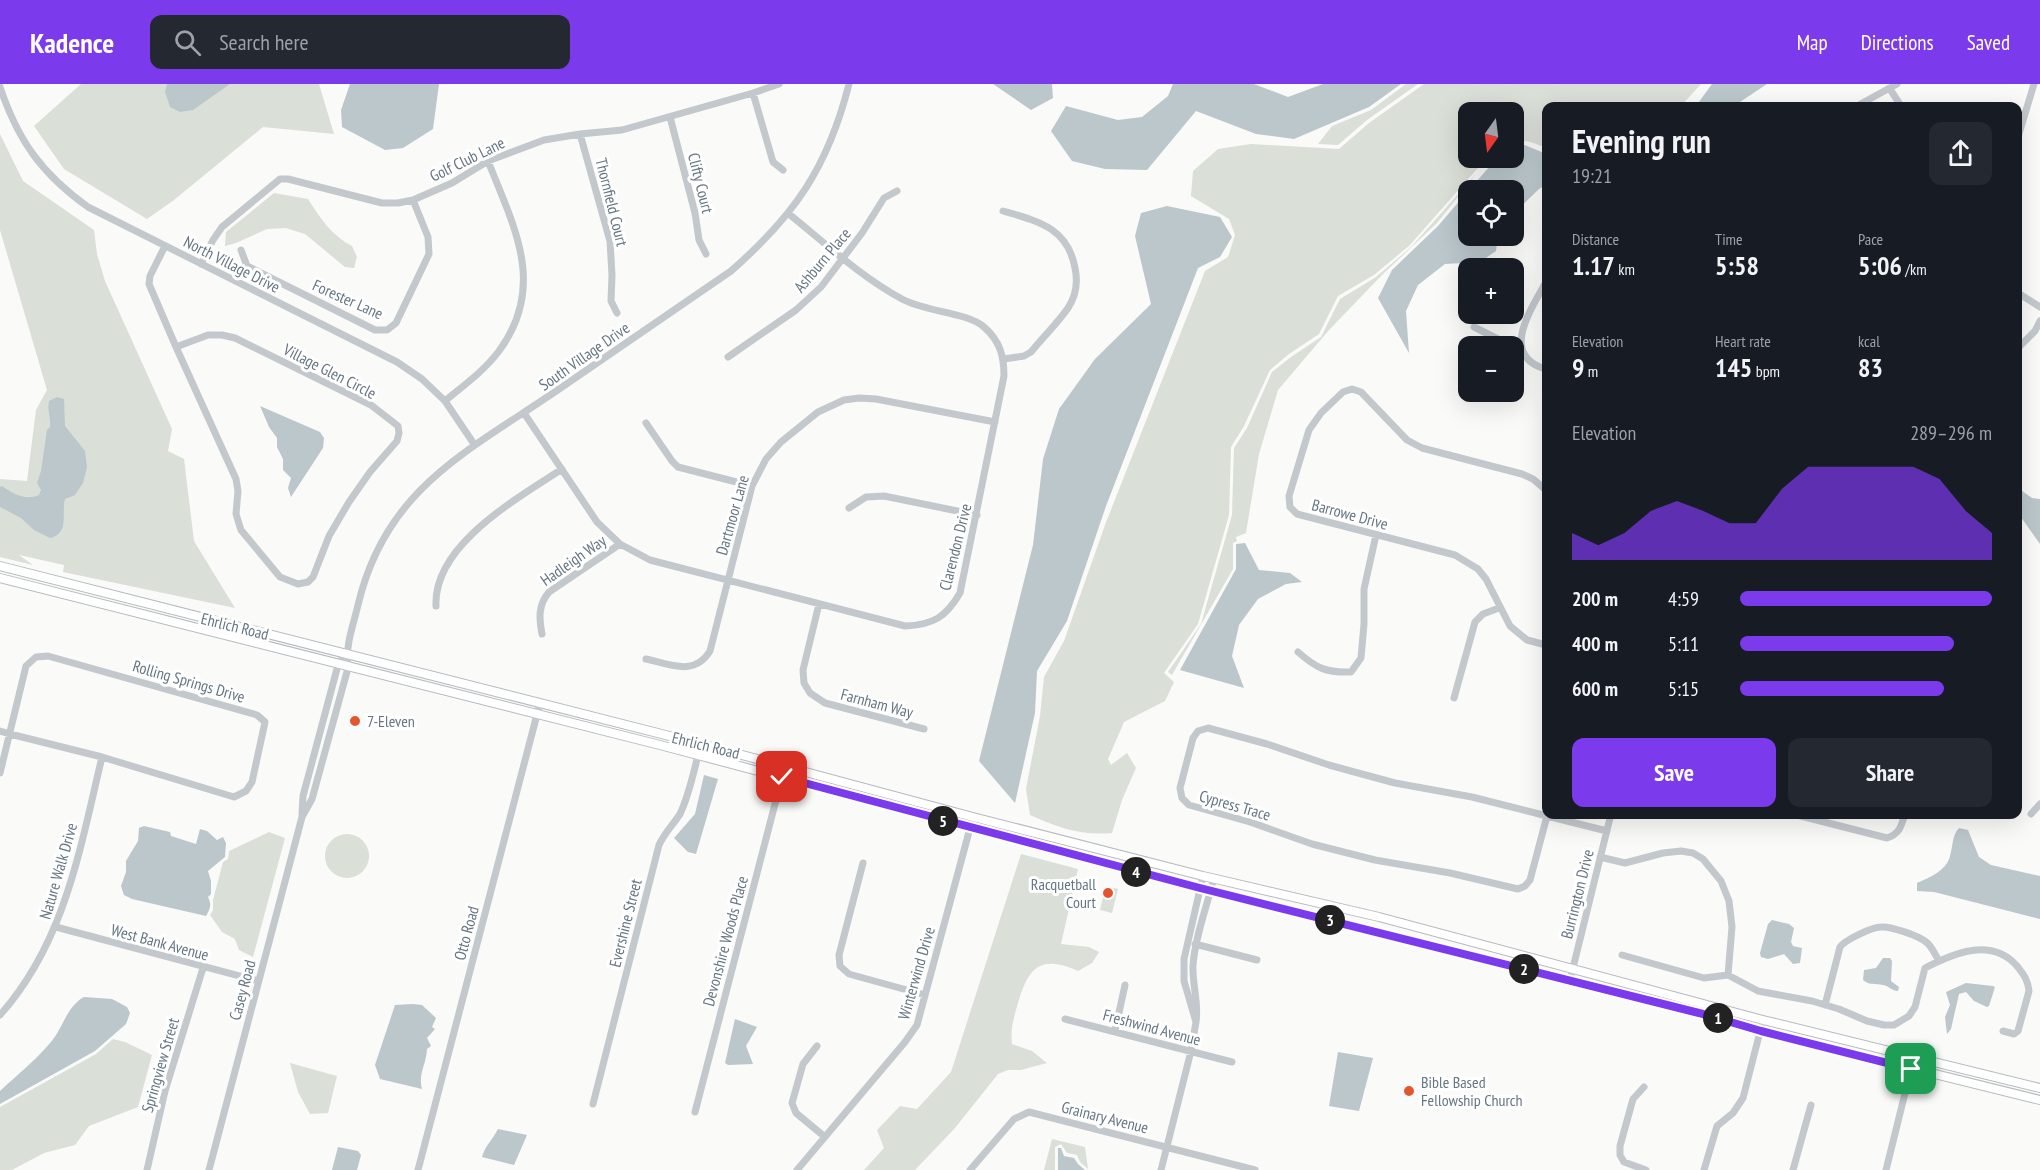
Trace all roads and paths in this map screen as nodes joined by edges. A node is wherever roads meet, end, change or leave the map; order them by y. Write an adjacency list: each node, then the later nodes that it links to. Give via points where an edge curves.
1 (778, 84): 7 (street, Golf Club Lane)
2 (849, 84): 18 (street, South Village Drive, via 827,150)
3 (1897, 84): 6 (street)
4 (2034, 84): 11 (street)
5 (0, 87): 19 (street, North Village Drive, via 24,143 51,177 88,207)
6 (1890, 89): 8 (street); 9 (street)
7 (753, 93): 10 (street, Golf Club Lane); 14 (street, via 773,162)
8 (1865, 102)
9 (1898, 102)
10 (670, 117): 12 (street, Golf Club Lane, via 622,130); 21 (street, Clifty Court, via 699,240)
11 (2022, 124)
12 (580, 134): 13 (street, Golf Club Lane, via 543,140); 27 (street, Thornfield Court, via 610,241 611,301)
13 (488, 161): 16 (street, Golf Club Lane); 38 (street, via 520,244 524,270 522,298 514,325 499,351)
14 (783, 170)
15 (897, 191): 22 (street, Ashburn Place, via 884,198)
16 (413, 200): 20 (street, Forester Lane, via 428,237 429,254 396,322 387,330 375,330 247,266); 23 (street, Golf Club Lane, via 382,203 280,179 222,227)
17 (1003, 211): 36 (street, via 1037,220 1056,232 1073,257 1077,278 1069,307 1031,352)
18 (789, 214): 22 (street); 39 (street, South Village Drive, via 731,271)
19 (165, 246): 23 (street, North Village Drive); 33 (street, Village Glen Circle, via 149,284)
20 (241, 250)
21 (706, 254)
22 (843, 259): 35 (street, Ashburn Place, via 796,310); 36 (street, via 903,300 982,325 997,340)
23 (201, 264): 38 (street, North Village Drive, via 396,362)
24 (1542, 290): 31 (street)
25 (2022, 296): 26 (street)
26 (2040, 307)
27 (617, 314)
28 (2040, 321): 32 (street)
29 (1474, 327): 30 (street)
30 (1492, 336)
31 (1521, 336)
32 (2022, 344)
33 (176, 347): 33 (street, Village Glen Circle, via 236,479 236,514 241,530 280,577 298,584 308,582 348,502 397,441 398,426 371,405 235,338 208,335)
34 (1524, 352): 37 (street)
35 (728, 357)
36 (1004, 359): 40 (street, Clarendon Drive)
37 (1542, 368)
38 (445, 401): 42 (street, North Village Drive)
39 (524, 413): 42 (street, South Village Drive); 43 (street, Clarendon Drive)
40 (995, 422): 44 (street, Dartmoor Lane, via 876,399 844,400 818,412 781,442 766,459); 47 (street, Clarendon Drive)
41 (646, 423): 44 (street, via 678,467)
42 (474, 444): 59 (street, South Village Drive, via 427,482 385,536 362,586)
43 (561, 469): 49 (street, Clarendon Drive, via 597,522); 54 (street, via 475,531 439,581)
44 (752, 486): 52 (street, Dartmoor Lane)
45 (1542, 486): 48 (street, Barrowe Drive, via 1522,474 1422,448 1407,440 1361,392 1352,389 1321,412 1309,430 1289,496 1290,507 1297,514)
46 (849, 508): 47 (street, via 866,496 884,496)
47 (977, 515): 53 (street, Clarendon Drive, via 960,593 937,620 904,626)
48 (1376, 535): 55 (street, Barrowe Drive, via 1455,555 1478,569); 58 (street, via 1364,589 1361,658 1351,672 1336,672 1313,665)
49 (620, 544): 52 (street, Clarendon Drive, via 650,560); 56 (street, Hadleigh Way, via 543,598 539,618)
50 (0, 566): 59 (main road, Ehrlich Road)
51 (0, 578): 61 (main road, Ehrlich Road)
52 (728, 580): 53 (street, Clarendon Drive); 60 (street, Dartmoor Lane, via 704,661 687,668)
53 (819, 604): 66 (street, Farnham Way, via 803,670 810,693 825,703)
54 (436, 606)
55 (1499, 608): 57 (street, Barrowe Drive, via 1510,626 1527,640); 63 (street, via 1475,622)
56 (542, 634)
57 (1542, 644)
58 (1298, 652)
59 (346, 654): 61 (street, Casey Road); 62 (street, Casey Road); 64 (main road, Ehrlich Road)
60 (646, 659)
61 (338, 665): 62 (main road, Ehrlich Road); 78 (street, Casey Road, via 303,796)
62 (348, 668): 65 (main road, Ehrlich Road); 78 (street, Casey Road, via 312,799)
63 (1454, 698)
64 (540, 703): 65 (street, Otto Road); 70 (main road, Ehrlich Road)
65 (537, 714): 69 (main road, Ehrlich Road); 129 (street, Otto Road)
66 (924, 729)
67 (0, 731): 68 (street, Rolling Springs Drive)
68 (10, 734): 72 (street, Rolling Springs Drive); 72 (street, Rolling Springs Drive, via 26,666 36,657 48,656 257,715 265,722 252,782 246,791 234,797); 73 (street)
69 (660, 745): 70 (main road, via 666,742 718,755); 71 (main road, Ehrlich Road)
70 (739, 753): 79 (main road, Ehrlich Road)
71 (698, 755): 74 (main road, Ehrlich Road); 122 (street, Evershine Street, via 687,799 659,845)
72 (102, 757): 93 (street, Nature Walk Drive)
73 (0, 773)
74 (782, 777): 85 (main road, Ehrlich Road); 124 (street, Devonshire Woods Place)
75 (2040, 804): 76 (street)
76 (2031, 814)
77 (1542, 815): 80 (street, Cypress Trace, via 1395,783 1208,728 1198,731 1193,738 1180,788 1189,805 1311,843 1518,889 1530,880)
78 (302, 817): 103 (street, Casey Road)
79 (972, 817): 85 (street, Winterwind Drive); 89 (main road, Ehrlich Road)
80 (1546, 819)
81 (1559, 819): 86 (street, Cypress Trace)
82 (1610, 819): 86 (street, Burrington Drive)
83 (1812, 819): 84 (street, via 1887,838 1900,830)
84 (1903, 819)
85 (970, 828): 91 (main road, Ehrlich Road); 105 (street, Winterwind Drive)
86 (1606, 831): 87 (street, Burrington Drive)
87 (1600, 857): 100 (street, Burrington Drive); 101 (street, via 1625,863 1681,851 1703,859 1721,881 1729,901 1732,927)
88 (863, 863): 105 (street, via 839,955 840,966 849,974)
89 (1203, 876): 90 (main road, Ehrlich Road); 91 (street)
90 (1214, 878): 92 (street); 100 (main road, Ehrlich Road)
91 (1200, 888): 92 (main road, Ehrlich Road); 94 (street)
92 (1211, 891): 95 (street); 102 (main road, Ehrlich Road)
93 (56, 927): 99 (street, West Bank Avenue); 107 (street, Nature Walk Drive, via 36,968)
94 (1187, 942): 95 (street); 110 (street, via 1184,981)
95 (1197, 945): 97 (street); 110 (street, via 1193,967)
96 (1622, 956): 101 (street, via 1704,978)
97 (1257, 960)
98 (1939, 961): 106 (street, via 1925,968 1910,1016 1894,1025 1867,1021); 106 (street, via 1929,944 1919,937 1881,927 1867,932 1840,947); 113 (street, via 1973,949 2010,959 2026,978 2029,991 2018,1031)
99 (203, 968): 103 (street, West Bank Avenue); 127 (street, Springview Street, via 165,1091)
100 (1573, 969): 102 (street, Burrington Drive); 109 (main road, Ehrlich Road)
101 (1728, 975): 106 (street, via 1758,991)
102 (1570, 980): 112 (main road, Ehrlich Road)
103 (258, 981): 128 (street, Casey Road)
104 (1125, 985): 111 (street)
105 (925, 995): 125 (street, Winterwind Drive, via 917,1025)
106 (1825, 1005)
107 (0, 1015)
108 (1065, 1019): 111 (street, Freshwind Avenue)
109 (1763, 1020): 112 (street); 116 (main road, Ehrlich Road)
110 (1196, 1022): 115 (street)
111 (1116, 1031): 115 (street, Freshwind Avenue)
112 (1761, 1031): 118 (main road, Ehrlich Road); 135 (street, via 1743,1098 1733,1113 1716,1126)
113 (2003, 1031)
114 (817, 1046): 125 (street, via 803,1064 792,1103 796,1113)
115 (1191, 1051): 117 (street, Freshwind Avenue); 126 (street)
116 (1914, 1057): 118 (street); 120 (main road, Ehrlich Road)
117 (1232, 1062)
118 (1911, 1069): 121 (main road, Ehrlich Road); 137 (street)
119 (1644, 1087): 134 (street, via 1633,1099 1620,1155 1624,1162)
120 (2040, 1088)
121 (2040, 1100)
122 (592, 1104)
123 (1811, 1105): 136 (street)
124 (695, 1112)
125 (825, 1137): 130 (street, Winterwind Drive)
126 (1167, 1148): 131 (street, Grainary Avenue, via 1029,1112 1014,1119); 132 (street); 133 (street, Grainary Avenue)
127 (147, 1170)
128 (208, 1170)
129 (418, 1170)
130 (797, 1170)
131 (970, 1170)
132 (1161, 1170)
133 (1255, 1170)
134 (1646, 1170)
135 (1704, 1170)
136 (1793, 1170)
137 (1886, 1170)

